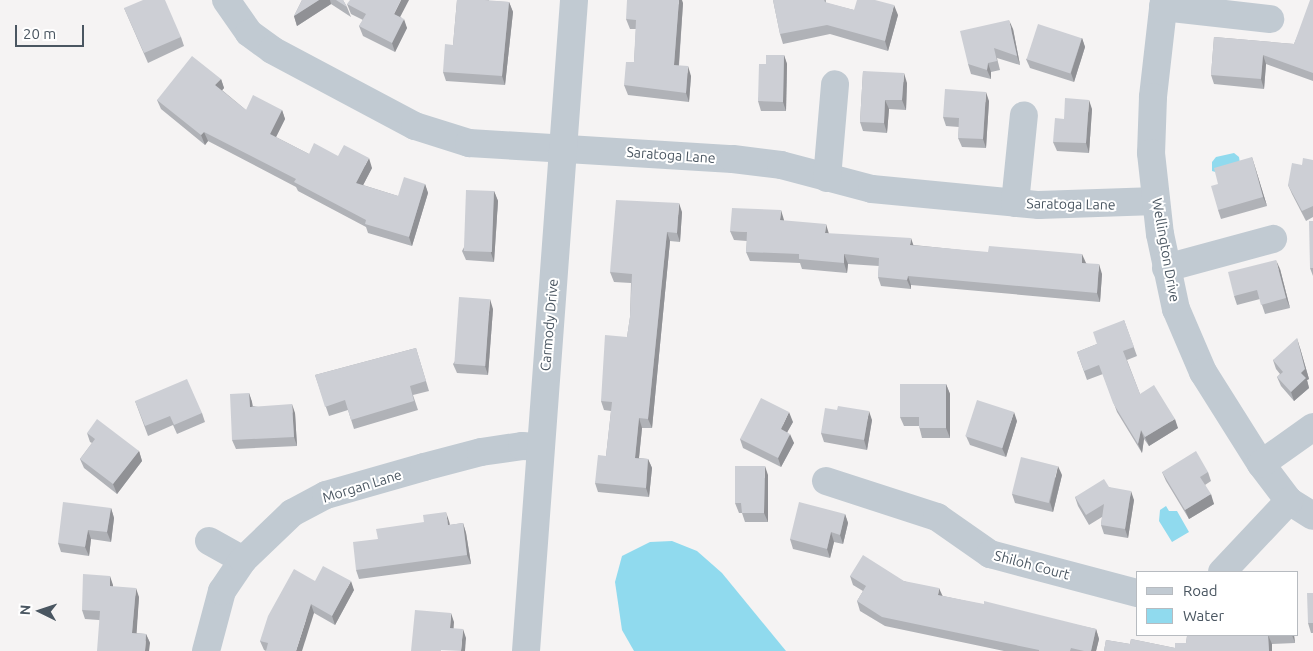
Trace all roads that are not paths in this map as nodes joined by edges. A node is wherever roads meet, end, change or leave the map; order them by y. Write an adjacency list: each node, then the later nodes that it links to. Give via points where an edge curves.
1 (226, 0): 7 (street, Saratoga Lane, via 249,33 272,50 415,126 469,143)
2 (574, 0): 7 (street, Carmody Drive)
3 (1163, 3): 4 (street); 9 (street, Wellington Drive, via 1152,144)
4 (1270, 19)
5 (835, 84): 8 (street)
6 (1024, 115): 10 (street)
7 (564, 149): 8 (street, Saratoga Lane, via 733,159 781,165); 14 (street, Carmody Drive)
8 (827, 178): 10 (street, Saratoga Lane, via 872,189)
9 (1156, 201): 10 (street, Saratoga Lane, via 1080,206); 12 (street, Wellington Drive)
10 (1015, 203)
11 (1273, 239): 12 (street)
12 (1166, 268): 15 (street, Wellington Drive, via 1189,342)
13 (1313, 427): 15 (street)
14 (539, 447): 20 (street, Morgan Lane, via 482,452 326,495 292,513); 24 (street, Carmody Drive)
15 (1260, 464): 17 (street, Wellington Drive)
16 (826, 481): 22 (street, Shiloh Court, via 937,517 990,554)
17 (1289, 501): 18 (street, Wellington Drive); 21 (street)
18 (1313, 516)
19 (209, 541): 20 (street)
20 (243, 560): 23 (street, Morgan Lane, via 222,591)
21 (1223, 571)
22 (1136, 593)
23 (206, 651)
24 (526, 651)

